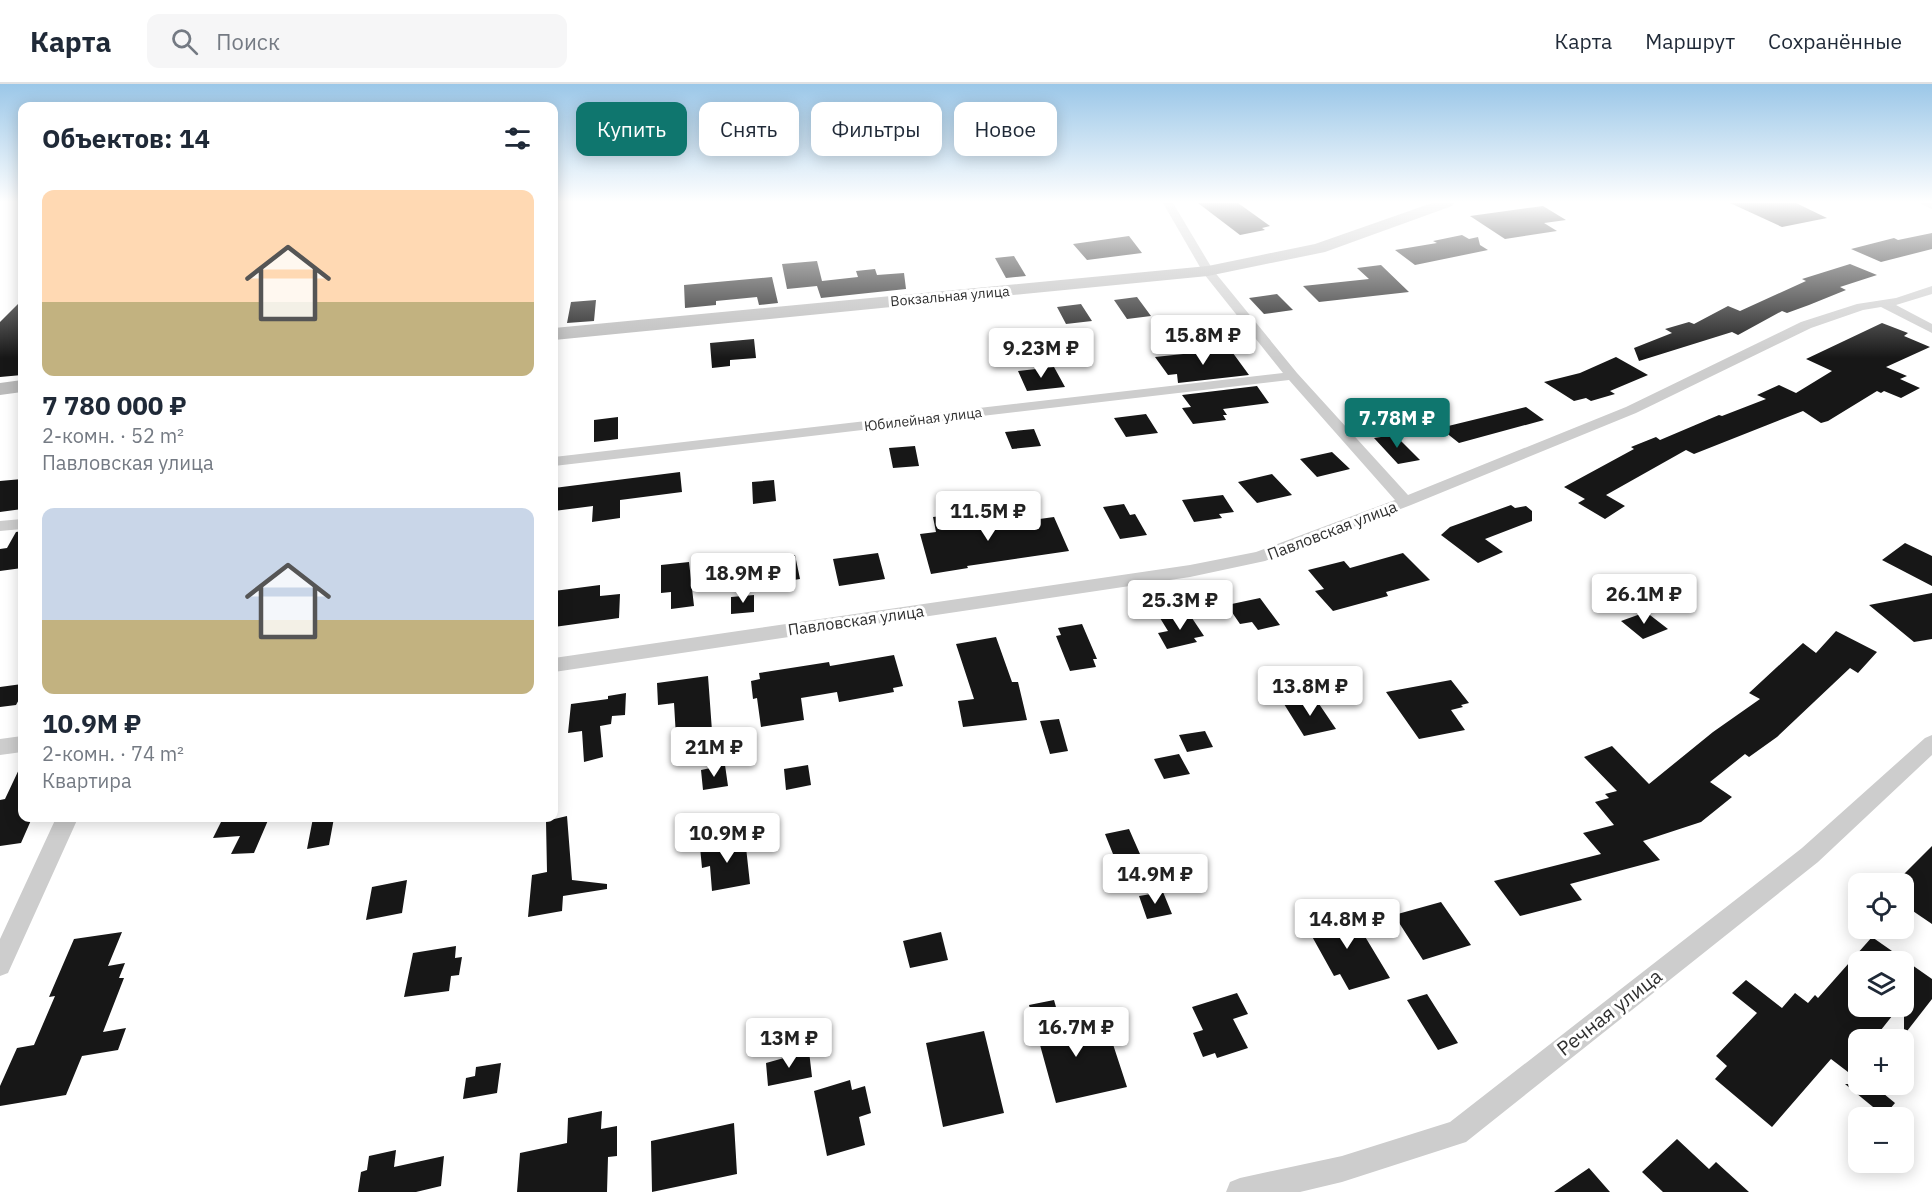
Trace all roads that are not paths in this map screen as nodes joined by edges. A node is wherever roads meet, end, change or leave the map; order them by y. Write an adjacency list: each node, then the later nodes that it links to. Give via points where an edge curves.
1 (1199, 255): 3 (street)
2 (1287, 255): 3 (street, Вокзальная улица)
3 (1208, 271): 7 (street, Вокзальная улица); 8 (street)
4 (1932, 290): 5 (street, Павловская улица)
5 (1882, 303): 6 (street); 12 (street, Павловская улица, via 1806,325 1631,410)
6 (1932, 329)
7 (558, 334)
8 (1292, 376): 11 (street, Юбилейная улица); 12 (street)
9 (18, 386): 10 (street)
10 (0, 388)
11 (558, 462)
12 (1405, 502): 15 (street, Павловская улица, via 1259,557 1190,571)
13 (18, 524): 14 (street)
14 (0, 526)
15 (558, 664)
16 (1932, 743): 21 (street, Речная улица, via 1810,855 1457,1133 1342,1169)
17 (18, 745): 18 (street)
18 (0, 747)
19 (65, 822): 20 (street)
20 (0, 965)
21 (1240, 1192)

